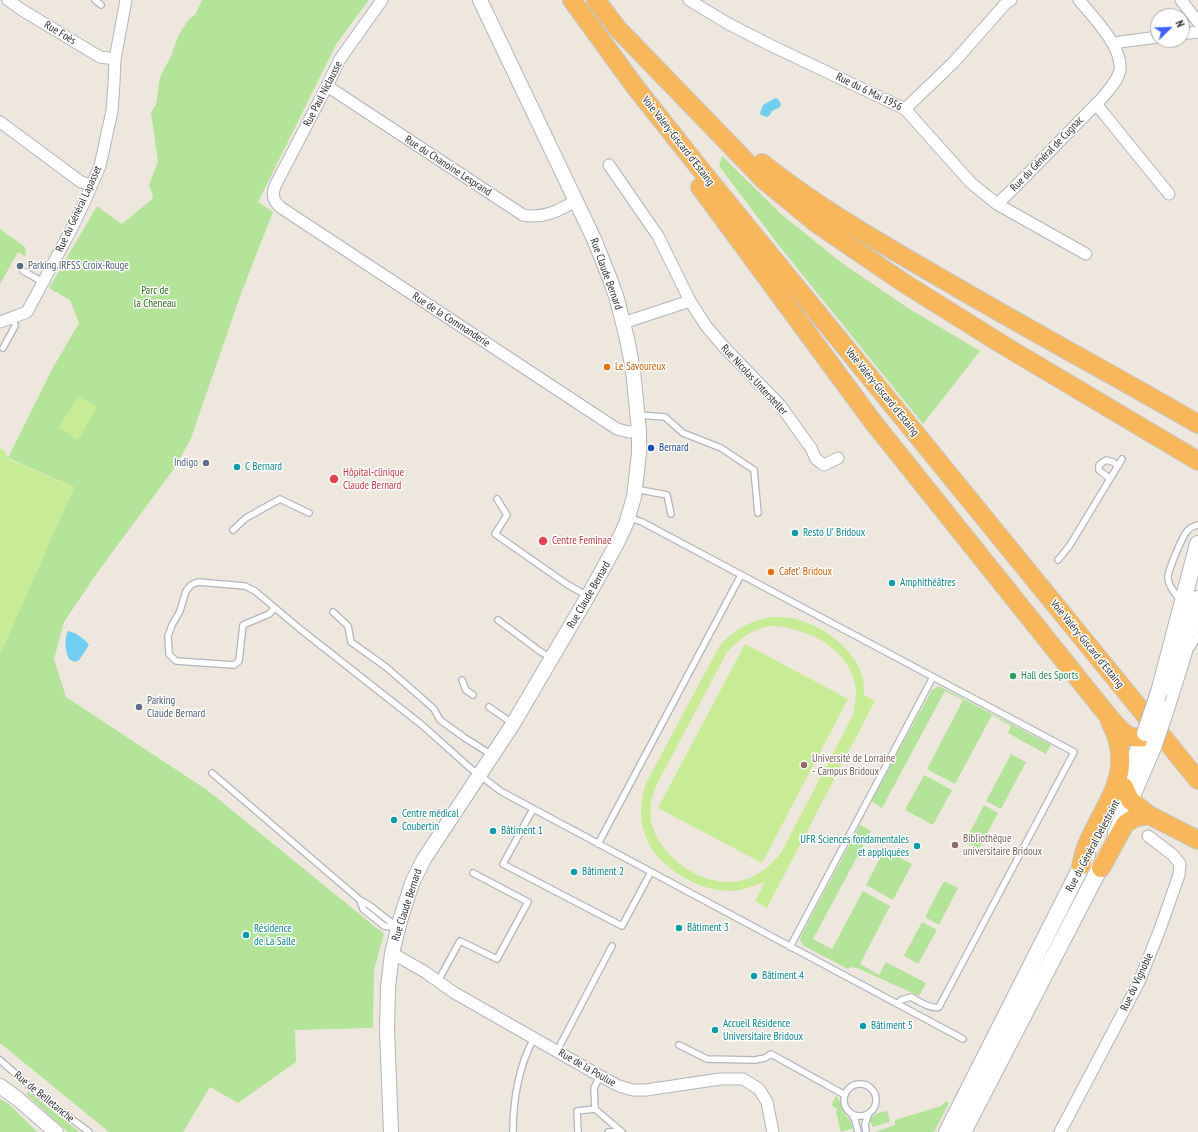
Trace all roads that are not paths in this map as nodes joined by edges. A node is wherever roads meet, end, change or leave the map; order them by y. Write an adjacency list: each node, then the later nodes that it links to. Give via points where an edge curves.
1 (8, 0): 16 (street, Rue Foès, via 100,57)
2 (95, 0): 12 (lane)
3 (126, 0): 16 (street, Rue du Général Lapasset)
4 (382, 0): 17 (street, Rue Paul Niclausse, via 340,59)
5 (480, 0): 27 (street, Rue Claude Bernard)
6 (572, 0): 18 (highway, Voie Valéry-Giscard d'Estaing)
7 (596, 0): 21 (highway, via 618,29)
8 (689, 0): 20 (street, Rue du 6 Mai 1956, via 770,45)
9 (1079, 0): 15 (street, Rue du Général de Cugnac)
10 (1181, 0): 13 (street)
11 (1007, 1): 20 (street, via 954,62)
12 (101, 5)
13 (1197, 18)
14 (1150, 38): 15 (street)
15 (1114, 44): 19 (street, Rue du Général de Cugnac, via 1120,70 1114,82)
16 (115, 59): 24 (street, Rue du Général Lapasset, via 109,125 100,166)
17 (327, 86): 25 (street, Rue Paul Niclausse); 27 (street, Rue du Chanoine Lesprand, via 523,215 541,216)
18 (636, 88): 69 (highway, via 690,173 872,422); 75 (highway, Voie Valéry-Giscard d'Estaing)
19 (1096, 104): 26 (street); 28 (street, Rue du Général de Cugnac)
20 (906, 109): 28 (street, Rue du 6 Mai 1956, via 971,183)
21 (700, 115): 38 (highway, via 780,177 846,223); 42 (highway, via 764,180 816,223 904,283)
22 (0, 122): 24 (street, via 81,182)
23 (609, 165): 32 (street, Rue Nicolas Untersteller, via 658,236)
24 (92, 185): 31 (street, Rue du Général Lapasset)
25 (273, 193): 39 (street, Rue de la Commanderie, via 274,201 280,207 617,429)
26 (1169, 194)
27 (575, 201): 35 (street, Rue Claude Bernard, via 610,279)
28 (997, 204): 29 (street, Rue du 6 Mai 1956)
29 (1086, 254)
30 (23, 271): 31 (lane)
31 (43, 282): 33 (street, Rue du Général Lapasset, via 27,312)
32 (690, 301): 35 (street); 40 (street, Rue Nicolas Untersteller, via 724,347 780,405 816,459 824,465)
33 (13, 317): 34 (street, Rue du Général Lapasset); 36 (lane, via 15,326)
34 (0, 322)
35 (623, 323): 37 (street, Rue Claude Bernard, via 633,370)
36 (3, 348)
37 (638, 415): 39 (street, Rue Claude Bernard); 48 (lane, via 665,417 683,433 721,448 754,470)
38 (1198, 424)
39 (639, 431): 45 (street, Rue Claude Bernard)
40 (838, 458)
41 (1122, 459): 43 (lane)
42 (1198, 461)
43 (1118, 466): 44 (lane); 44 (lane, via 1106,460 1099,465 1099,470)
44 (1110, 479): 54 (lane)
45 (635, 489): 49 (lane, via 667,495); 50 (street, Rue Claude Bernard)
46 (497, 499): 56 (lane, via 507,515 495,534)
47 (309, 512): 52 (lane, via 280,499 246,518)
48 (758, 513)
49 (671, 514)
50 (628, 517): 55 (lane); 56 (street, Rue Claude Bernard, via 610,559)
51 (1198, 525): 58 (lane, via 1186,533 1169,571 1169,585)
52 (233, 530)
53 (1198, 544): 58 (main road, Rue du Général Delestraint)
54 (1058, 560)
55 (741, 575): 65 (lane); 81 (lane)
56 (588, 596): 63 (street, Rue Claude Bernard)
57 (1198, 599): 64 (main road, Rue du Général Delestraint)
58 (1182, 605): 71 (main road, Rue du Général Delestraint, bridge, via 1159,692)
59 (275, 608): 59 (lane, via 269,614 243,625 239,661 234,665 176,661 169,654 168,636 186,591 191,585 198,582 245,586); 74 (lane)
60 (333, 612): 72 (lane, via 348,626 351,642 416,693 434,710 440,720)
61 (498, 620): 63 (lane)
62 (1198, 636): 64 (lane)
63 (552, 659): 70 (street, Rue Claude Bernard)
64 (1177, 675): 71 (main road, Rue du Général Delestraint, bridge, via 1166,709)
65 (933, 677): 88 (lane); 91 (lane, via 1074,752 939,1008 931,1008 911,997 901,1000)
66 (462, 680): 67 (lane, via 466,690)
67 (473, 695)
68 (489, 707): 70 (lane)
69 (1105, 712): 71 (highway, via 1127,736); 82 (highway, via 1118,743 1120,770 1117,784 1086,846)
70 (512, 724): 72 (street, Rue Claude Bernard)
71 (1150, 738): 76 (main road, Rue du Général Delestraint)
72 (492, 755): 74 (street, Rue Claude Bernard)
73 (212, 773): 86 (lane, via 360,900 363,909 384,926)
74 (480, 774): 77 (lane, via 502,792); 86 (street, Rue Claude Bernard, via 418,869)
75 (1198, 780)
76 (1127, 794): 78 (highway); 82 (main road, Rue du Général Delestraint); 83 (main road, Rue du Général Delestraint)
77 (533, 809): 81 (lane); 84 (lane, via 504,864 622,926)
78 (1149, 815): 80 (highway); 83 (highway, via 1134,818 1125,824)
79 (1148, 836): 115 (street, Rue du Vignoble, via 1180,864 1179,875 1139,982)
80 (1198, 840)
81 (598, 844): 84 (lane)
82 (1081, 866): 113 (main road, Rue du Général Delestraint)
83 (1101, 868): 114 (main road, Rue du Général Delestraint)
84 (651, 872): 88 (lane)
85 (473, 873): 90 (lane, via 528,902 497,959 460,941)
86 (398, 928): 89 (street, Rue Claude Bernard)
87 (612, 946): 95 (lane)
88 (790, 947): 91 (lane)
89 (392, 953): 90 (street, Rue de la Poulue); 106 (street, Rue Claude Bernard, via 387,1030)
90 (438, 981): 92 (street, Rue de la Poulue)
91 (898, 1004): 93 (lane)
92 (534, 1038): 95 (street, Rue de la Poulue); 107 (lane, via 525,1056 516,1096)
93 (963, 1039)
94 (679, 1045): 99 (lane, via 706,1059 755,1060 771,1054)
95 (557, 1051): 97 (street, Rue de la Poulue)
96 (0, 1060): 105 (lane, Rue de Belletanche, via 36,1092)
97 (600, 1076): 100 (lane, via 594,1088); 110 (street, Rue de la Poulue, via 633,1090 720,1079 743,1079 759,1089 767,1102)
98 (0, 1086): 104 (street, Rue de Belletanche)
99 (845, 1095): 101 (lane, via 845,1105); 102 (lane, via 855,1084 870,1087 876,1101)
100 (595, 1109): 103 (lane); 108 (lane, via 577,1111)
101 (851, 1113): 102 (lane, via 860,1116); 111 (lane)
102 (869, 1113): 112 (lane, via 865,1124)
103 (622, 1131): 109 (lane)
104 (56, 1132)
105 (89, 1132)
106 (391, 1132)
107 (513, 1132)
108 (578, 1132)
109 (608, 1132)
110 (773, 1132)
111 (858, 1132)
112 (866, 1132)
113 (947, 1132)
114 (963, 1132)
115 (1060, 1132)

